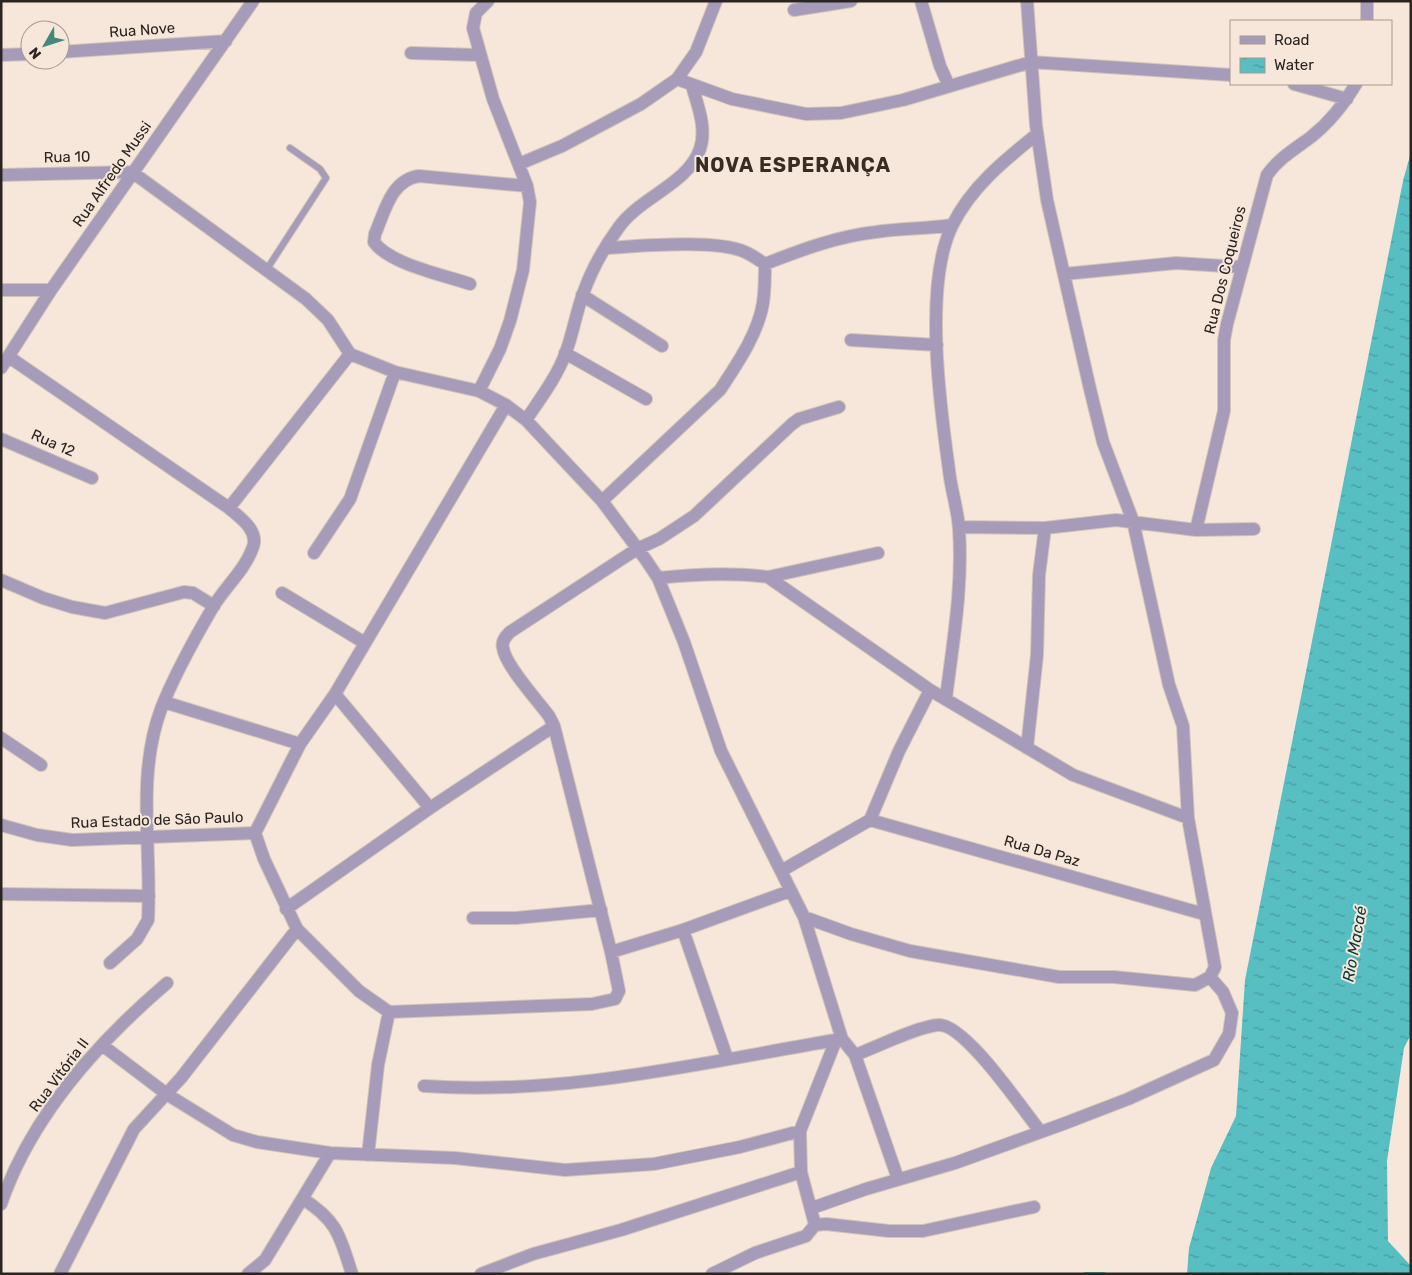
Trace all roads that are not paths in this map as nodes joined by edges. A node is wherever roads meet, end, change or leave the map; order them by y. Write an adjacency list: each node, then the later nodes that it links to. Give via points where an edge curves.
1 (253, 1): 10 (street, Rua Alfredo Mussi)
2 (488, 1): 13 (street, via 476,13 473,28)
3 (716, 1): 18 (street, via 696,52)
4 (851, 1): 8 (street)
5 (1026, 1): 16 (street)
6 (1367, 1): 9 (street)
7 (922, 2): 22 (street)
8 (794, 10)
9 (1367, 20)
10 (226, 42): 11 (street, Rua Nove); 27 (street, Rua Alfredo Mussi)
11 (70, 51)
12 (411, 53): 13 (street)
13 (479, 54): 26 (street)
14 (20, 55): 15 (street)
15 (1, 56)
16 (1031, 62): 17 (street); 22 (street); 24 (street)
17 (1230, 76)
18 (677, 79): 21 (street); 26 (street, via 641,104 562,146)
19 (1298, 85): 23 (street)
20 (1355, 85): 23 (street, Rua Dos Coqueiros)
21 (692, 86): 22 (street, via 732,99 806,114 864,109); 31 (street, via 701,117 703,136 700,150 678,178 620,225)
22 (949, 86)
23 (1347, 99): 33 (street, Rua Dos Coqueiros, via 1337,114 1279,160 1267,175)
24 (1037, 134): 30 (street, via 998,164 972,194); 35 (street, via 1047,200)
25 (290, 148): 34 (lane, via 320,169 326,178)
26 (519, 164): 29 (street)
27 (132, 172): 28 (street, Rua 10); 34 (street); 38 (street, Rua Alfredo Mussi)
28 (1, 175)
29 (527, 186): 36 (street, via 419,176 400,183 394,193 375,234 374,242 379,249); 48 (street, via 530,202 524,270 506,332)
30 (952, 225): 32 (street, via 875,232 811,246); 41 (street, via 937,294)
31 (607, 248): 32 (street, via 719,247 745,252); 39 (street)
32 (765, 264): 55 (street, via 763,303 756,326 720,390)
33 (1240, 267): 35 (street, via 1176,263); 61 (street, Rua Dos Coqueiros, via 1224,340 1224,411)
34 (267, 269): 44 (street, via 328,320)
35 (1064, 274): 57 (street, via 1104,442)
36 (470, 284)
37 (1, 290): 38 (street)
38 (51, 290): 45 (street, Rua Alfredo Mussi)
39 (582, 295): 42 (street); 43 (street)
40 (851, 340): 41 (street)
41 (937, 345): 58 (street, via 943,424)
42 (662, 346)
43 (565, 353): 49 (street); 52 (street)
44 (350, 354): 47 (street); 56 (street)
45 (9, 357): 46 (street, Rua Alfredo Mussi); 56 (street)
46 (1, 368)
47 (395, 372): 48 (street); 63 (street, via 350,499)
48 (479, 391): 50 (street)
49 (646, 399)
50 (506, 405): 52 (street); 70 (street)
51 (839, 407): 62 (street, via 799,419 787,427 694,516 659,539)
52 (526, 420): 55 (street)
53 (1, 439): 54 (street, Rua 12)
54 (92, 478)
55 (602, 501): 62 (street)
56 (229, 508): 69 (street, via 251,530 254,546)
57 (1133, 521): 59 (street); 61 (street); 81 (street, via 1169,684 1182,726)
58 (959, 526): 59 (street); 73 (street, via 961,571)
59 (1045, 528): 78 (street)
60 (1254, 529): 61 (street)
61 (1196, 530)
62 (637, 548): 66 (street); 75 (street, via 504,638 502,647 506,659)
63 (314, 553)
64 (878, 553): 65 (street)
65 (768, 577): 66 (street, via 709,573); 71 (street)
66 (658, 578): 86 (street, via 684,642 721,751)
67 (1, 580): 69 (street, via 72,607 105,612 184,592 194,593)
68 (282, 593): 70 (street)
69 (214, 606): 74 (street)
70 (365, 643): 72 (street)
71 (930, 690): 73 (street); 82 (street, via 899,751)
72 (335, 694): 77 (street); 80 (street)
73 (946, 698): 78 (street)
74 (164, 702): 77 (street); 85 (street, via 147,767)
75 (554, 726): 80 (street); 91 (street)
76 (1, 738): 79 (street)
77 (300, 744): 84 (street)
78 (1027, 748): 81 (street, via 1073,775)
79 (41, 765)
80 (430, 808): 90 (street)
81 (1188, 818): 92 (street)
82 (870, 820): 86 (street); 92 (street, Rua Da Paz)
83 (1, 825): 85 (street, Rua Estado de São Paulo, via 72,840)
84 (255, 833): 85 (street, Rua Estado de São Paulo); 90 (street)
85 (147, 836): 89 (street)
86 (781, 870): 87 (street)
87 (790, 891): 93 (street); 96 (street)
88 (1, 894): 89 (street)
89 (148, 896): 98 (street, via 145,929)
90 (286, 909): 95 (street)
91 (601, 910): 94 (street, via 516,918); 97 (street)
92 (1204, 914): 99 (street, via 1215,967)
93 (804, 917): 99 (street, via 910,951 1059,977 1114,977 1194,985); 102 (street)
94 (474, 918)
95 (297, 929): 101 (street, via 359,991); 107 (street)
96 (683, 930): 97 (street); 105 (street)
97 (611, 952): 101 (street, via 619,991 611,1001)
98 (110, 963)
99 (1210, 976): 109 (street, via 1223,992 1232,1013 1229,1034 1214,1060 1128,1099)
100 (167, 983): 103 (street, Rua Vitória II)
101 (389, 1012): 111 (street, via 378,1065)
102 (839, 1040): 104 (street); 105 (street); 108 (street)
103 (102, 1045): 107 (street); 115 (street, Rua Vitória II, via 44,1120 16,1169)
104 (855, 1055): 109 (street, via 922,1029 947,1025 990,1066); 113 (street)
105 (727, 1058): 106 (street, via 607,1078 488,1088)
106 (424, 1086)
107 (168, 1095): 110 (street, via 244,1139); 119 (street, via 143,1119 126,1142)
108 (800, 1131): 111 (street, via 654,1164 565,1170 455,1158); 112 (street)
109 (1040, 1131): 113 (street, via 955,1163)
110 (330, 1153): 111 (street); 114 (street)
111 (368, 1155)
112 (801, 1172): 117 (street); 122 (street, via 621,1230 533,1254)
113 (898, 1179): 117 (street)
114 (304, 1200): 120 (street, via 264,1260); 121 (street, via 324,1213 336,1228)
115 (1, 1204)
116 (1034, 1207): 118 (street, via 923,1231)
117 (812, 1208): 118 (street)
118 (815, 1225): 123 (street, via 806,1236 755,1253)
119 (60, 1274)
120 (248, 1274)
121 (352, 1274)
122 (481, 1274)
123 (712, 1274)

